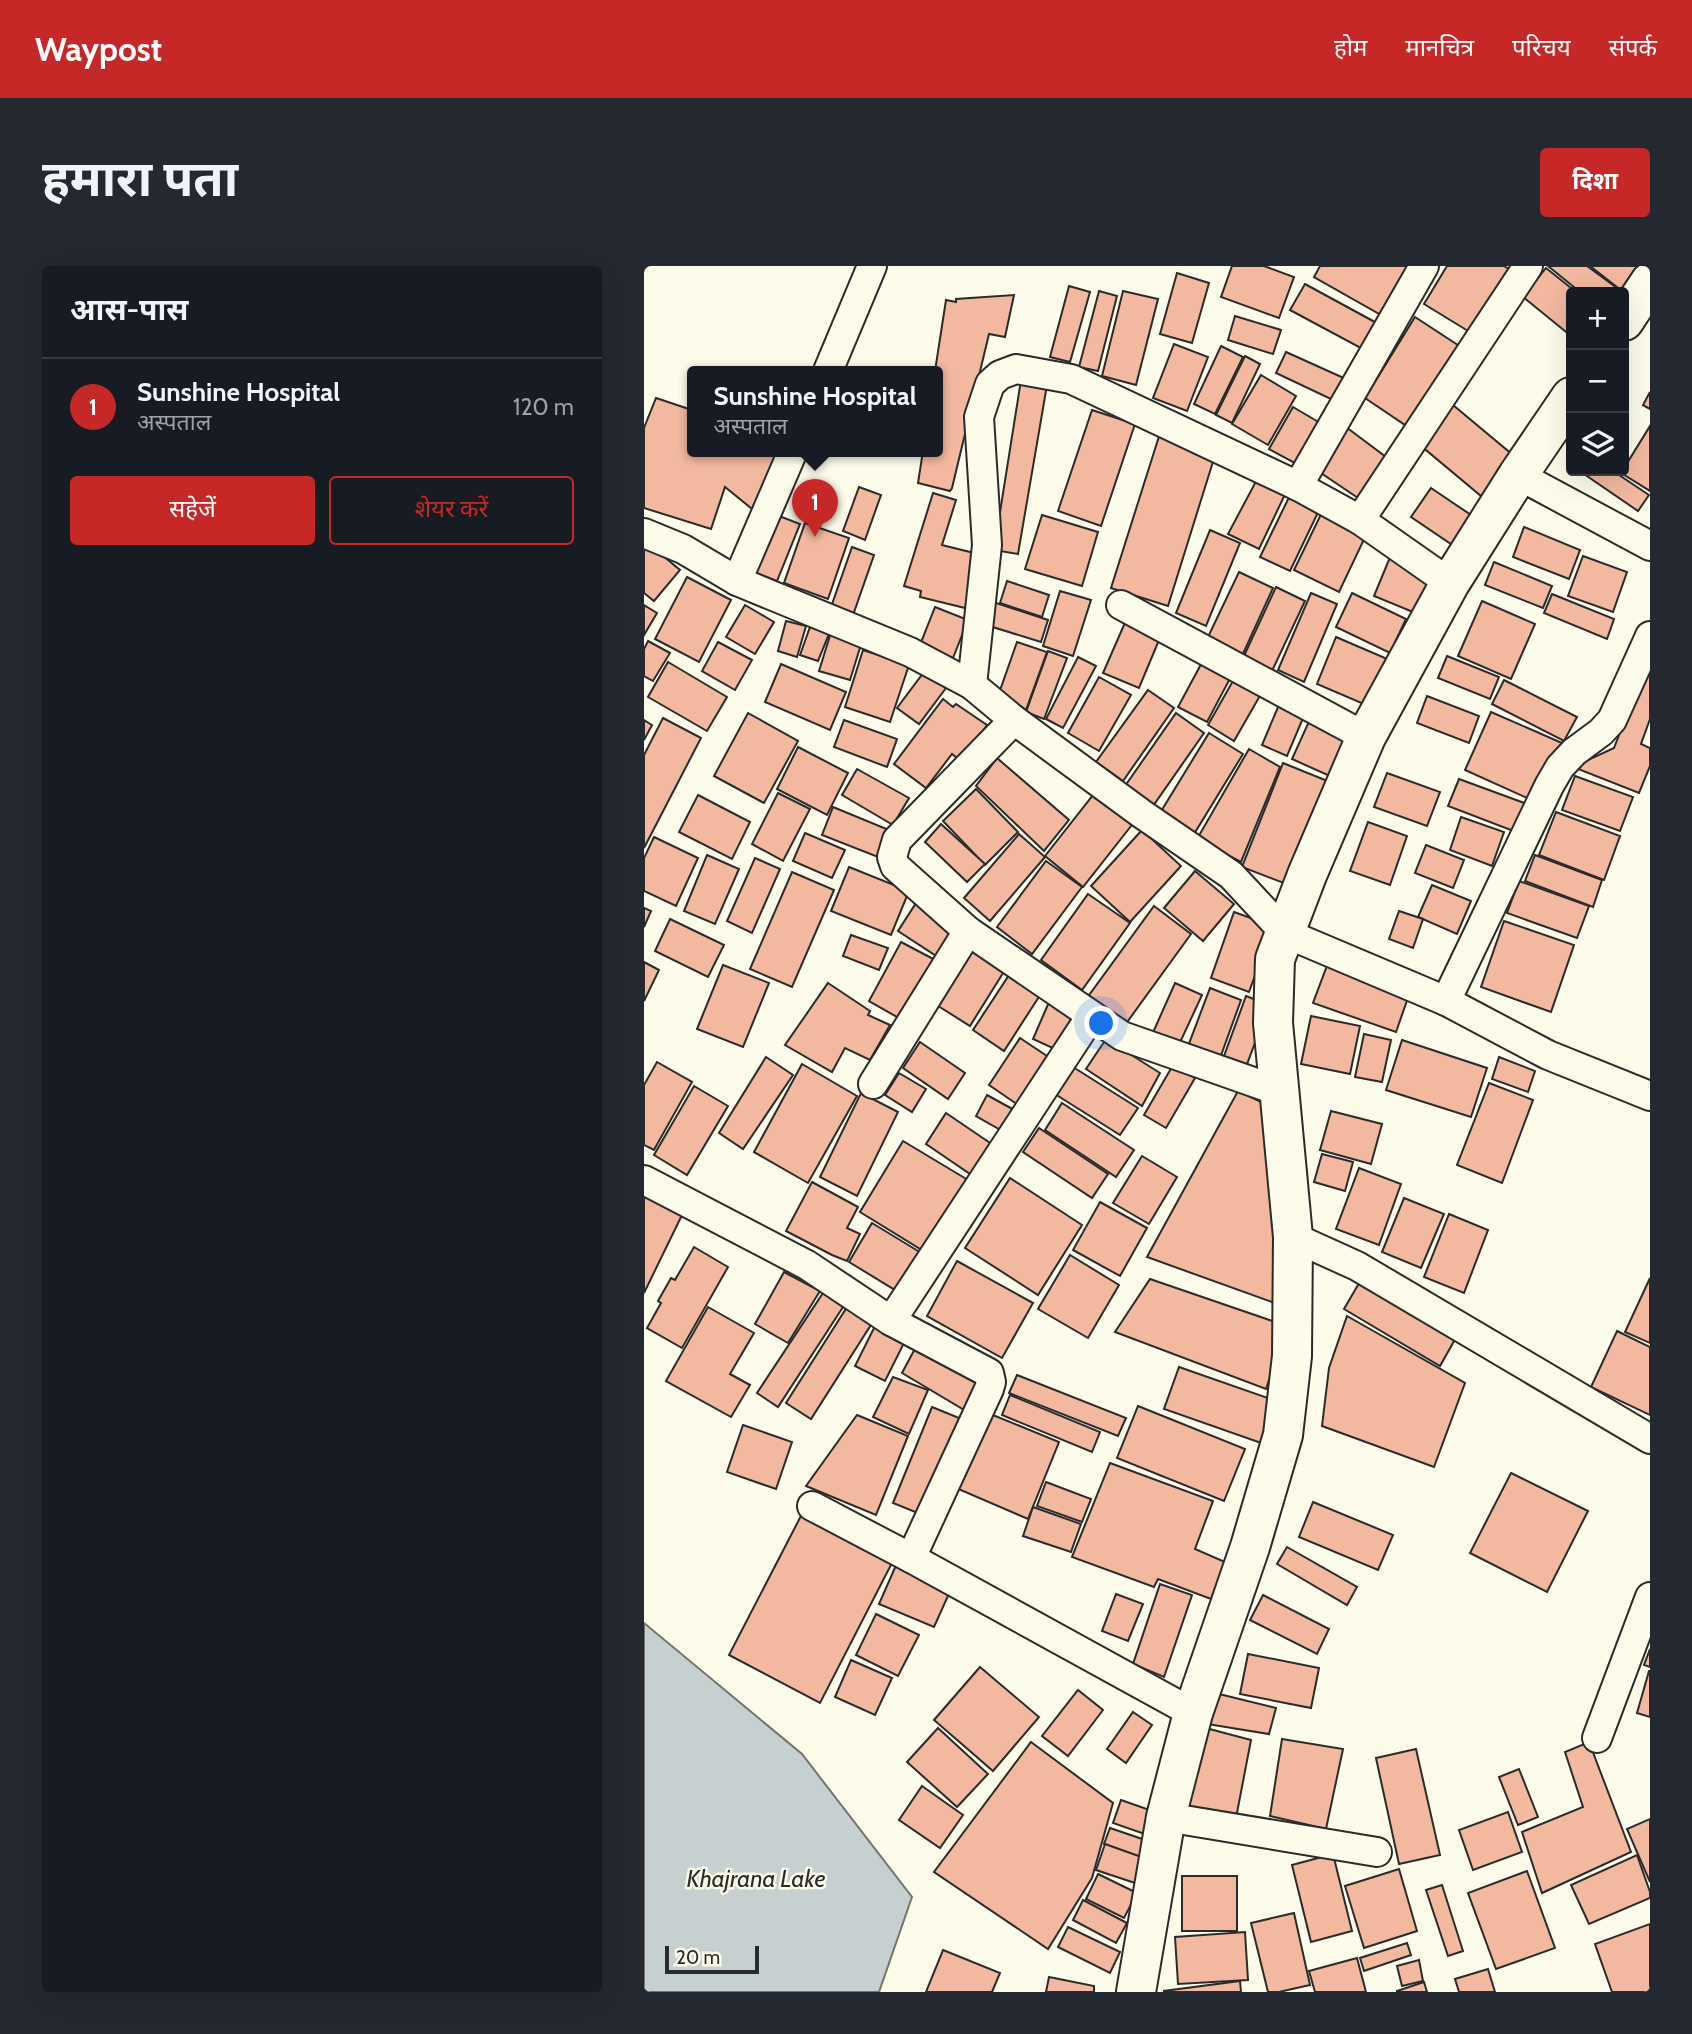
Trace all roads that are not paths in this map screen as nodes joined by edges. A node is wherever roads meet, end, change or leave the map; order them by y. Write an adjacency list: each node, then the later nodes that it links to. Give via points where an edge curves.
1 (872, 266): 6 (street)
2 (1424, 266): 10 (street)
3 (1528, 266): 11 (street)
4 (1650, 282): 5 (main road)
5 (1629, 314)
6 (830, 366)
7 (1566, 404): 9 (main road)
8 (790, 457): 14 (street)
9 (1518, 475): 13 (street); 15 (main road)
10 (1298, 486): 11 (street); 18 (street, via 1071,379 1016,369 1000,375 990,384 979,417 987,545)
11 (1360, 520): 15 (street)
12 (644, 533): 14 (street, via 683,549)
13 (1650, 546)
14 (737, 581): 18 (street, via 910,652)
15 (1450, 583): 20 (main road)
16 (1121, 605): 20 (street)
17 (1650, 636): 23 (street, via 1612,720 1574,752 1549,786)
18 (972, 685): 19 (street)
19 (1014, 720): 21 (street, via 905,829 892,849 895,866); 22 (street, via 1231,876)
20 (1366, 737): 22 (main road)
21 (968, 931): 24 (street); 25 (street)
22 (1285, 933): 23 (street); 26 (main road, via 1275,958 1273,1023)
23 (1446, 1001): 27 (street, via 1548,1055)
24 (1091, 1016): 26 (street, via 1122,1036); 30 (street)
25 (873, 1084)
26 (1279, 1091): 29 (main road)
27 (1650, 1096)
28 (644, 1180): 30 (street, via 807,1265)
29 (1293, 1237): 31 (street, via 1357,1266); 35 (main road, via 1292,1356 1283,1435)
30 (891, 1321): 33 (street, via 985,1369 991,1382)
31 (1650, 1439)
32 (812, 1506): 33 (street)
33 (911, 1558): 35 (street)
34 (1650, 1597): 36 (street)
35 (1193, 1713): 37 (main road)
36 (1597, 1738)
37 (1166, 1817): 38 (street); 39 (main road)
38 (1377, 1852)
39 (1136, 1992)

